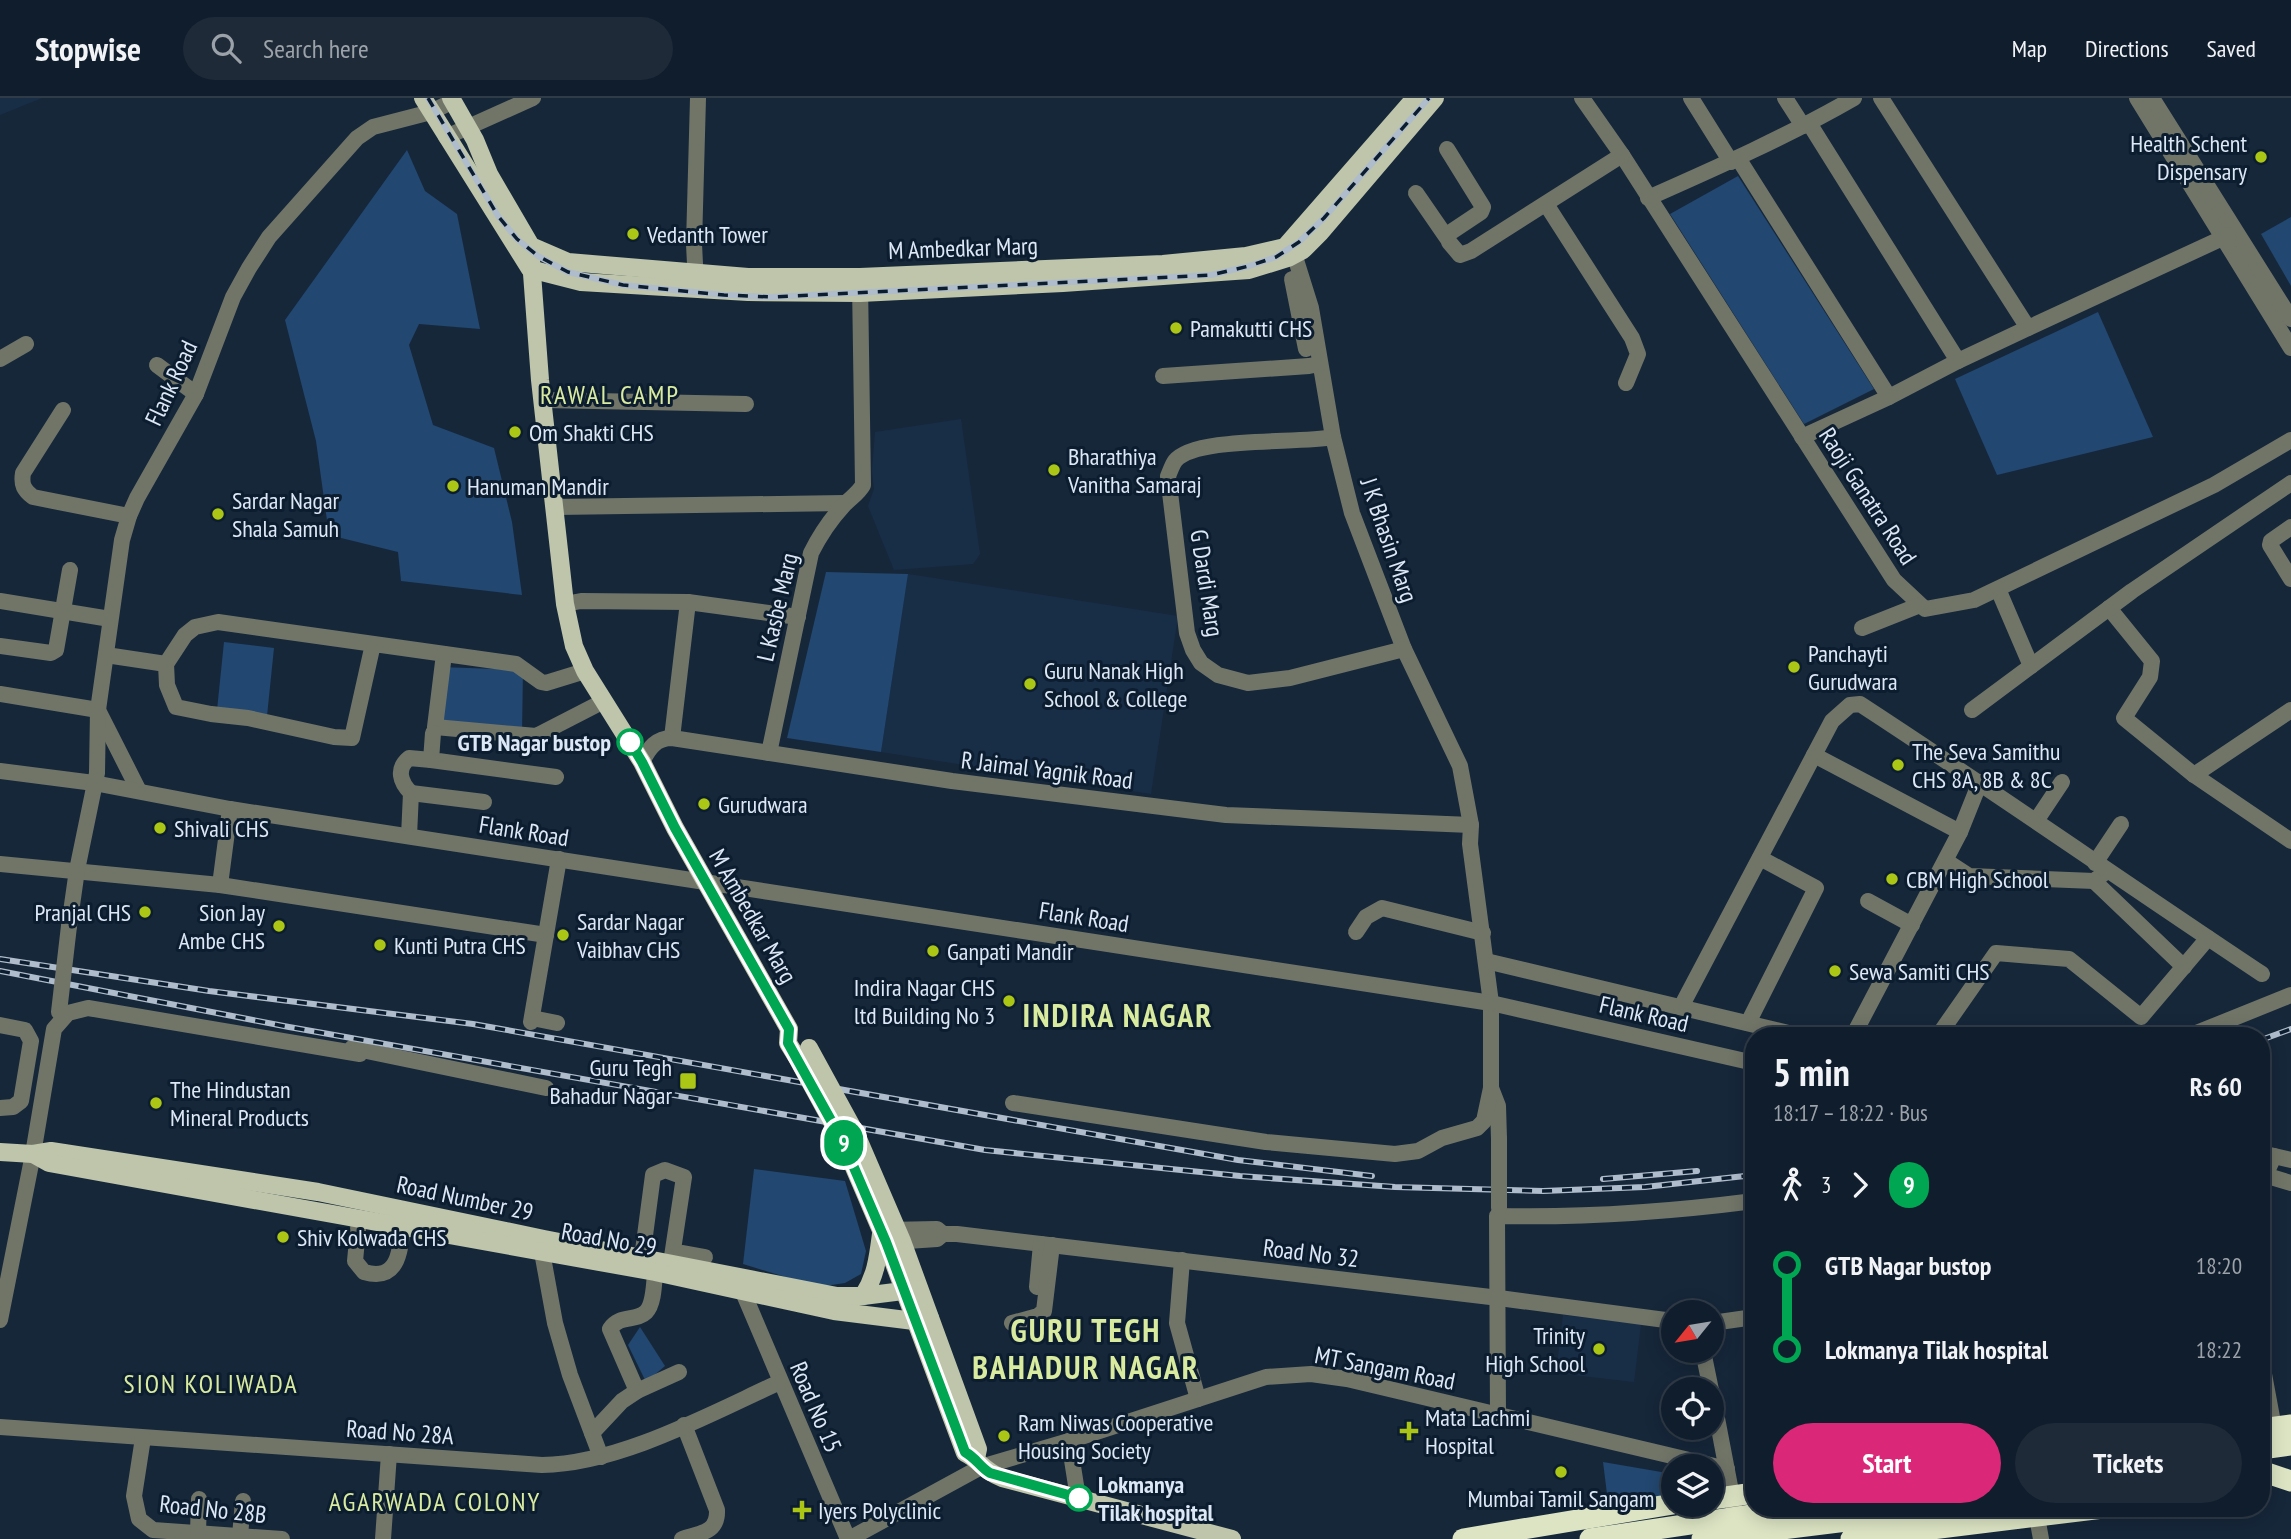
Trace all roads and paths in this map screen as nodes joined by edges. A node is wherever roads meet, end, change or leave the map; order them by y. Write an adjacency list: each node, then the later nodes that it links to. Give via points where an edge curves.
1 (533, 98): 15 (street)
2 (698, 98): 28 (street)
3 (1415, 98): 26 (main road)
4 (1436, 98): 26 (main road, via 1321,233 1303,250)
5 (1581, 98): 18 (street, Raoji Ganatra Road)
6 (1691, 98): 19 (street)
7 (1785, 98): 14 (street)
8 (1854, 98): 14 (street)
9 (1881, 98): 31 (street)
10 (2137, 98): 23 (street)
11 (2152, 98): 23 (street)
12 (452, 99): 13 (street, Flank Road); 15 (main road)
13 (427, 105): 16 (main road); 40 (street, Flank Road, via 357,138 269,237 233,297)
14 (1806, 124): 19 (street); 35 (street)
15 (469, 127): 16 (street); 25 (main road, via 489,174)
16 (446, 137): 27 (main road)
17 (1447, 149): 24 (street, via 1483,207)
18 (1622, 155): 21 (street, Raoji Ganatra Road); 22 (street)
19 (1735, 160): 21 (street); 41 (street)
20 (1416, 193): 24 (street)
21 (1648, 198): 45 (street, Raoji Ganatra Road)
22 (1546, 204): 24 (street, via 1465,255 1457,254); 39 (street, via 1632,338 1637,358)
23 (2229, 235): 30 (street); 31 (street); 33 (street)
24 (1447, 238)
25 (531, 246): 27 (main road, M Ambedkar Marg); 28 (main road, M Ambedkar Marg, via 568,262)
26 (1290, 250): 29 (main road, M Ambedkar Marg, via 1163,264); 37 (street, J K Bhasin Marg, via 1311,308)
27 (530, 269): 28 (main road, via 581,282); 42 (main road, M Ambedkar Marg)
28 (696, 281): 29 (main road, M Ambedkar Marg, via 748,277)
29 (860, 285): 49 (street, L Kasbe Marg, via 863,485)
30 (2291, 319)
31 (2028, 328): 35 (street)
32 (26, 344): 34 (street)
33 (2291, 348)
34 (0, 359)
35 (1958, 361): 41 (street)
36 (157, 365): 40 (street)
37 (1314, 365): 38 (street); 46 (street, J K Bhasin Marg)
38 (1163, 376)
39 (1626, 383)
40 (196, 394): 51 (street, Flank Road)
41 (1889, 397): 45 (street)
42 (544, 400): 43 (street); 50 (main road, M Ambedkar Marg)
43 (746, 404)
44 (63, 410): 51 (street, via 23,473 25,490 33,497)
45 (1802, 437): 59 (street, Raoji Ganatra Road, via 1894,580)
46 (1328, 438): 67 (street, J K Bhasin Marg); 67 (street, G Dardi Marg, via 1216,445 1195,449 1175,461 1168,476 1187,633 1201,663 1218,675 1248,683 1290,678)
47 (2291, 440): 55 (street, via 2214,485)
48 (2291, 483): 60 (street)
49 (845, 503): 50 (street); 62 (street, L Kasbe Marg, via 821,532 811,553)
50 (556, 507): 58 (main road, M Ambedkar Marg)
51 (130, 516): 63 (street, Flank Road)
52 (2291, 527): 54 (street, via 2270,545)
53 (70, 570): 61 (street)
54 (2291, 579)
55 (1998, 589): 59 (street, via 1974,600 1925,609); 71 (street)
56 (0, 601): 61 (street)
57 (688, 603): 58 (street); 62 (street); 79 (street)
58 (565, 604): 72 (main road, M Ambedkar Marg)
59 (1920, 604): 64 (street)
60 (2109, 608): 71 (street); 86 (street, via 2152,661 2150,677 2124,718)
61 (64, 611): 63 (street); 66 (street, via 59,645 51,653)
62 (797, 617): 80 (street, L Kasbe Marg)
63 (110, 619): 69 (street, Flank Road)
64 (1862, 628)
65 (373, 644): 68 (street); 70 (street, via 206,623 185,635); 70 (street, via 352,738 176,707 167,685)
66 (0, 646)
67 (1400, 651): 97 (street, J K Bhasin Marg, via 1447,751)
68 (444, 654): 72 (street, via 516,664 547,683); 74 (street, via 435,727 536,736)
69 (106, 655): 70 (street); 75 (street, Flank Road)
70 (166, 664)
71 (2031, 666): 76 (street)
72 (585, 671): 74 (main road, M Ambedkar Marg)
73 (0, 694): 75 (street)
74 (604, 701): 84 (main road, M Ambedkar Marg)
75 (98, 710): 82 (street); 88 (street, Flank Road)
76 (1972, 710)
77 (2291, 710): 86 (street)
78 (433, 733): 83 (street)
79 (672, 738): 80 (street, R Jaimal Yagnik Road); 84 (street, via 663,738 650,748)
80 (769, 753): 97 (street, R Jaimal Yagnik Road, via 1226,815)
81 (1814, 755): 89 (street, via 1832,721 1850,705 1860,704); 98 (street); 101 (street)
82 (122, 758): 88 (street); 91 (street)
83 (431, 760): 87 (street); 92 (street, via 409,758 402,764 403,784)
84 (642, 762): 107 (main road, M Ambedkar Marg)
85 (0, 771): 88 (street)
86 (2194, 775): 100 (street)
87 (556, 777)
88 (96, 778): 91 (street, Flank Road); 105 (street)
89 (1980, 782): 95 (street); 98 (street)
90 (2062, 782): 95 (street)
91 (138, 791): 94 (street, Flank Road)
92 (411, 793): 93 (street); 99 (street)
93 (484, 802)
94 (230, 809): 99 (street, Flank Road); 108 (street)
95 (2036, 821): 106 (street)
96 (2121, 824): 106 (street)
97 (1465, 825): 112 (street, J K Bhasin Marg)
98 (1960, 832): 103 (street)
99 (409, 836): 102 (street, Flank Road)
100 (2291, 841)
101 (1760, 858): 120 (street); 123 (street, via 1816,888)
102 (559, 859): 107 (street, Flank Road); 113 (street)
103 (1946, 861): 106 (street, via 1969,876); 110 (street)
104 (0, 864): 105 (street)
105 (77, 870): 108 (street); 121 (street, bridge)
106 (2099, 872): 114 (street); 116 (street)
107 (708, 883): 119 (street, Flank Road); 146 (main road, M Ambedkar Marg, bridge, via 789,1029 788,1043 802,1052 850,1138)
108 (220, 885): 113 (street)
109 (1868, 901): 110 (street)
110 (1912, 925): 126 (street)
111 (1356, 932): 112 (street, via 1366,917 1382,908)
112 (1483, 933): 115 (street, J K Bhasin Marg)
113 (546, 935): 122 (street, via 531,1020)
114 (2208, 938): 116 (street); 117 (street)
115 (1486, 961): 119 (street, J K Bhasin Marg); 120 (street)
116 (2184, 967): 127 (street, via 2141,1017 2069,959 1996,953)
117 (2262, 974)
118 (2291, 995): 128 (street)
119 (1492, 1003): 130 (street, Flank Road); 132 (street, J K Bhasin Marg)
120 (1681, 1007): 123 (street)
121 (58, 1018): 129 (street, via 88,1008); 131 (street, via 69,1000 355,1049); 136 (street)
122 (557, 1023)
123 (1748, 1023): 125 (street)
124 (0, 1026): 134 (street, via 25,1030 31,1041 21,1101)
125 (1764, 1027)
126 (1858, 1027)
127 (1944, 1027)
128 (2211, 1027)
129 (360, 1054)
130 (1745, 1061)
131 (546, 1088)
132 (1491, 1088): 133 (street, via 1477,1128 1418,1151 1395,1154 1266,1142); 143 (street, bridge, via 1498,1105 1499,1208 1540,1209)
133 (1013, 1103)
134 (0, 1108)
135 (0, 1152): 136 (main road, Road Number 29)
136 (33, 1154): 144 (main road, Road Number 29, via 51,1151 318,1192); 145 (main road, via 49,1163); 160 (street)
137 (2270, 1155): 138 (street)
138 (2291, 1160)
139 (694, 1174): 152 (street)
140 (2270, 1179): 141 (street)
141 (2291, 1183)
142 (1745, 1202): 143 (street, via 1677,1211)
143 (1546, 1217): 157 (street, via 1497,1216)
144 (403, 1218): 145 (main road); 145 (street, via 398,1258 382,1275 370,1274 355,1261); 147 (main road, Road Number 29)
145 (359, 1219)
146 (891, 1236): 148 (street, Road No 32, via 937,1229 943,1234); 155 (main road, M Ambedkar Marg); 156 (main road)
147 (543, 1245): 150 (main road, Road Number 29); 152 (main road, Road No 29); 172 (street, via 555,1324)
148 (1050, 1245): 151 (street, Road No 32); 154 (street); 163 (street, via 1044,1311)
149 (705, 1257): 152 (street)
150 (642, 1258): 152 (main road, Road Number 29); 152 (street, via 653,1175 665,1170 684,1177)
151 (1182, 1261): 157 (street, Road No 32); 167 (street, via 1177,1322)
152 (673, 1263): 153 (main road, Road Number 29); 153 (main road, Road No 29); 166 (street, via 647,1311 616,1322 610,1329)
153 (743, 1285): 156 (main road, Road Number 29); 161 (main road, Road No 29, via 834,1311); 165 (street, Road No 15)
154 (1044, 1290)
155 (911, 1291): 156 (main road, Road Number 29); 161 (main road, M Ambedkar Marg)
156 (863, 1296)
157 (1499, 1298): 159 (street, Road No 32); 169 (street)
158 (1745, 1318): 162 (street)
159 (1661, 1319)
160 (0, 1320)
161 (922, 1320): 179 (main road, M Ambedkar Marg, via 965,1452)
162 (1724, 1321)
163 (1013, 1324)
164 (680, 1372): 166 (street)
165 (780, 1382): 170 (street, Road No 28A); 205 (street, Road No 15)
166 (637, 1391): 172 (street)
167 (1198, 1399): 169 (street, MT Sangam Road, via 1266,1377 1311,1374); 176 (street, MT Sangam Road)
168 (2270, 1400): 173 (street)
169 (1498, 1414): 182 (street, MT Sangam Road)
170 (684, 1425): 178 (street, Road No 28A); 204 (street, via 717,1520 712,1528)
171 (0, 1427): 174 (street, Road No 28A)
172 (592, 1433): 178 (street)
173 (2277, 1433)
174 (143, 1438): 177 (street, Road No 28A); 199 (street, Road No 28B, via 134,1496 139,1519 153,1530)
175 (1721, 1440): 182 (street)
176 (1069, 1441): 179 (street, MT Sangam Road); 188 (street)
177 (389, 1454): 178 (street, Road No 28A, via 542,1465); 203 (street)
178 (601, 1457)
179 (978, 1463): 188 (main road, via 1002,1478); 205 (street, MT Sangam Road)
180 (2291, 1463): 181 (highway)
181 (2270, 1467)
182 (1727, 1469): 186 (street)
183 (2270, 1473): 184 (highway)
184 (2291, 1481): 185 (highway)
185 (2270, 1484)
186 (1724, 1486)
187 (1745, 1494): 189 (highway)
188 (1079, 1498): 206 (main road)
189 (1724, 1498)
190 (199, 1499): 199 (street)
191 (243, 1501): 200 (street)
192 (1724, 1503): 212 (street)
193 (1661, 1506): 194 (highway)
194 (1629, 1511): 207 (highway); 209 (main road)
195 (1745, 1516): 208 (highway, bridge)
196 (1664, 1517): 210 (main road)
197 (1879, 1517): 211 (highway, bridge)
198 (2037, 1517): 201 (highway); 214 (street)
199 (199, 1529): 200 (street, Road No 28B)
200 (240, 1532): 202 (street, Road No 28B)
201 (1875, 1538): 213 (highway)
202 (282, 1539)
203 (383, 1539)
204 (682, 1539)
205 (848, 1539)
206 (1232, 1539)
207 (1463, 1539)
208 (1590, 1539)
209 (1633, 1539)
210 (1661, 1539)
211 (1702, 1539)
212 (1740, 1539)
213 (1851, 1539)
214 (2041, 1539)

